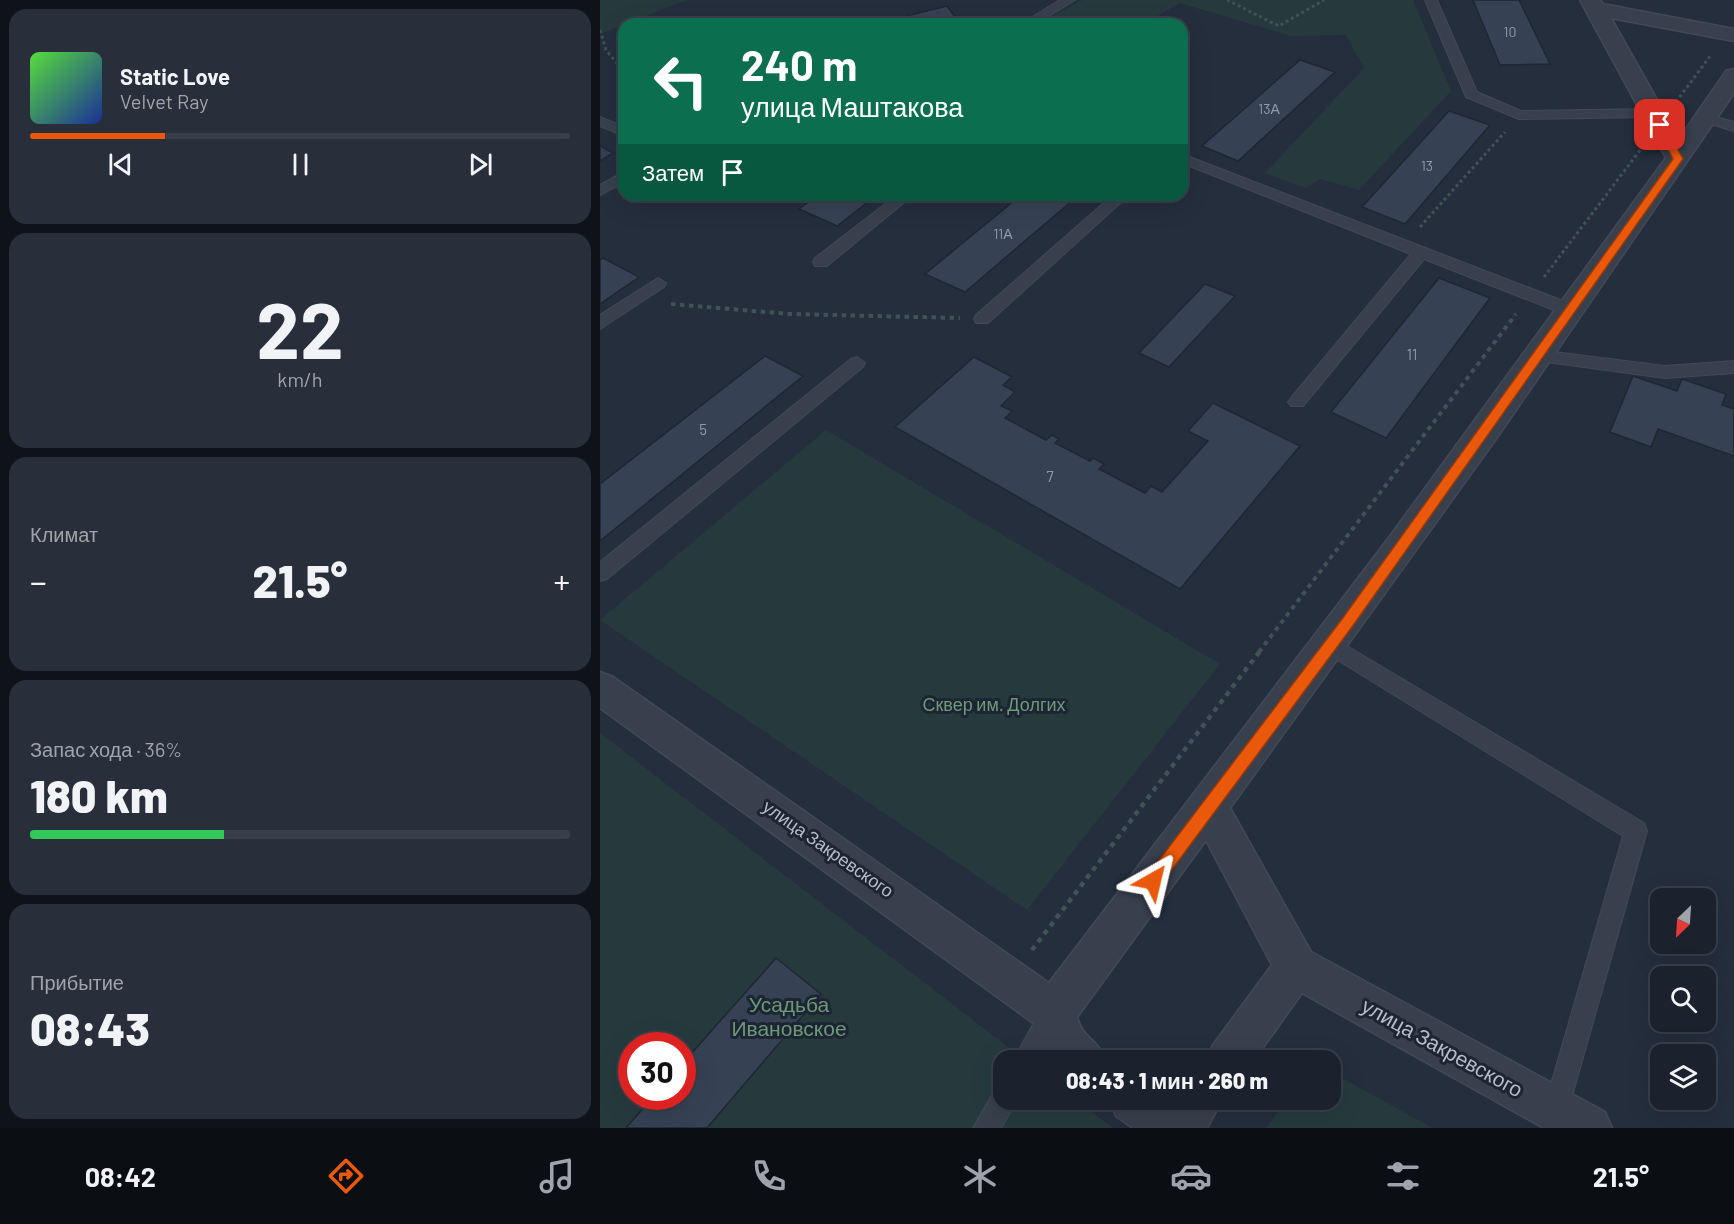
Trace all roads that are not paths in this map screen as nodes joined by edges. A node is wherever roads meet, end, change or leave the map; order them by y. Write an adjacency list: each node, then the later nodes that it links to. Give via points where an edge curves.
1 (1068, 0): 4 (lane)
2 (1431, 0): 7 (lane, via 1471,94 1519,115)
3 (1592, 4): 5 (street); 7 (street)
4 (1037, 18)
5 (1730, 34)
6 (1734, 76): 9 (street)
7 (1656, 119): 11 (street)
8 (600, 121): 10 (lane)
9 (1720, 122): 11 (street)
10 (618, 129)
11 (1678, 159): 20 (street)
12 (1188, 160): 17 (lane)
13 (618, 180): 14 (lane)
14 (600, 191)
15 (898, 201): 18 (lane)
16 (1115, 201): 21 (lane)
17 (1421, 252): 20 (lane); 26 (lane)
18 (820, 262)
19 (658, 283): 22 (lane)
20 (1570, 310): 23 (street)
21 (982, 319)
22 (600, 323)
23 (1538, 356): 25 (lane, via 1665,372); 28 (street)
24 (857, 363): 27 (lane)
25 (1734, 367)
26 (1297, 402)
27 (600, 573)
28 (1330, 645): 30 (street); 39 (lane, via 1636,831)
29 (600, 688): 32 (street, улица Закревского)
30 (1209, 807): 31 (street); 32 (street)
31 (1296, 967): 35 (street); 39 (street, улица Закревского)
32 (1054, 1012): 33 (lane); 34 (street, via 1062,1044)
33 (1032, 1050)
34 (1070, 1050)
35 (1235, 1050)
36 (997, 1110): 40 (lane)
37 (1146, 1110): 38 (street, via 1186,1119)
38 (1193, 1110)
39 (1573, 1120)
40 (986, 1128)

